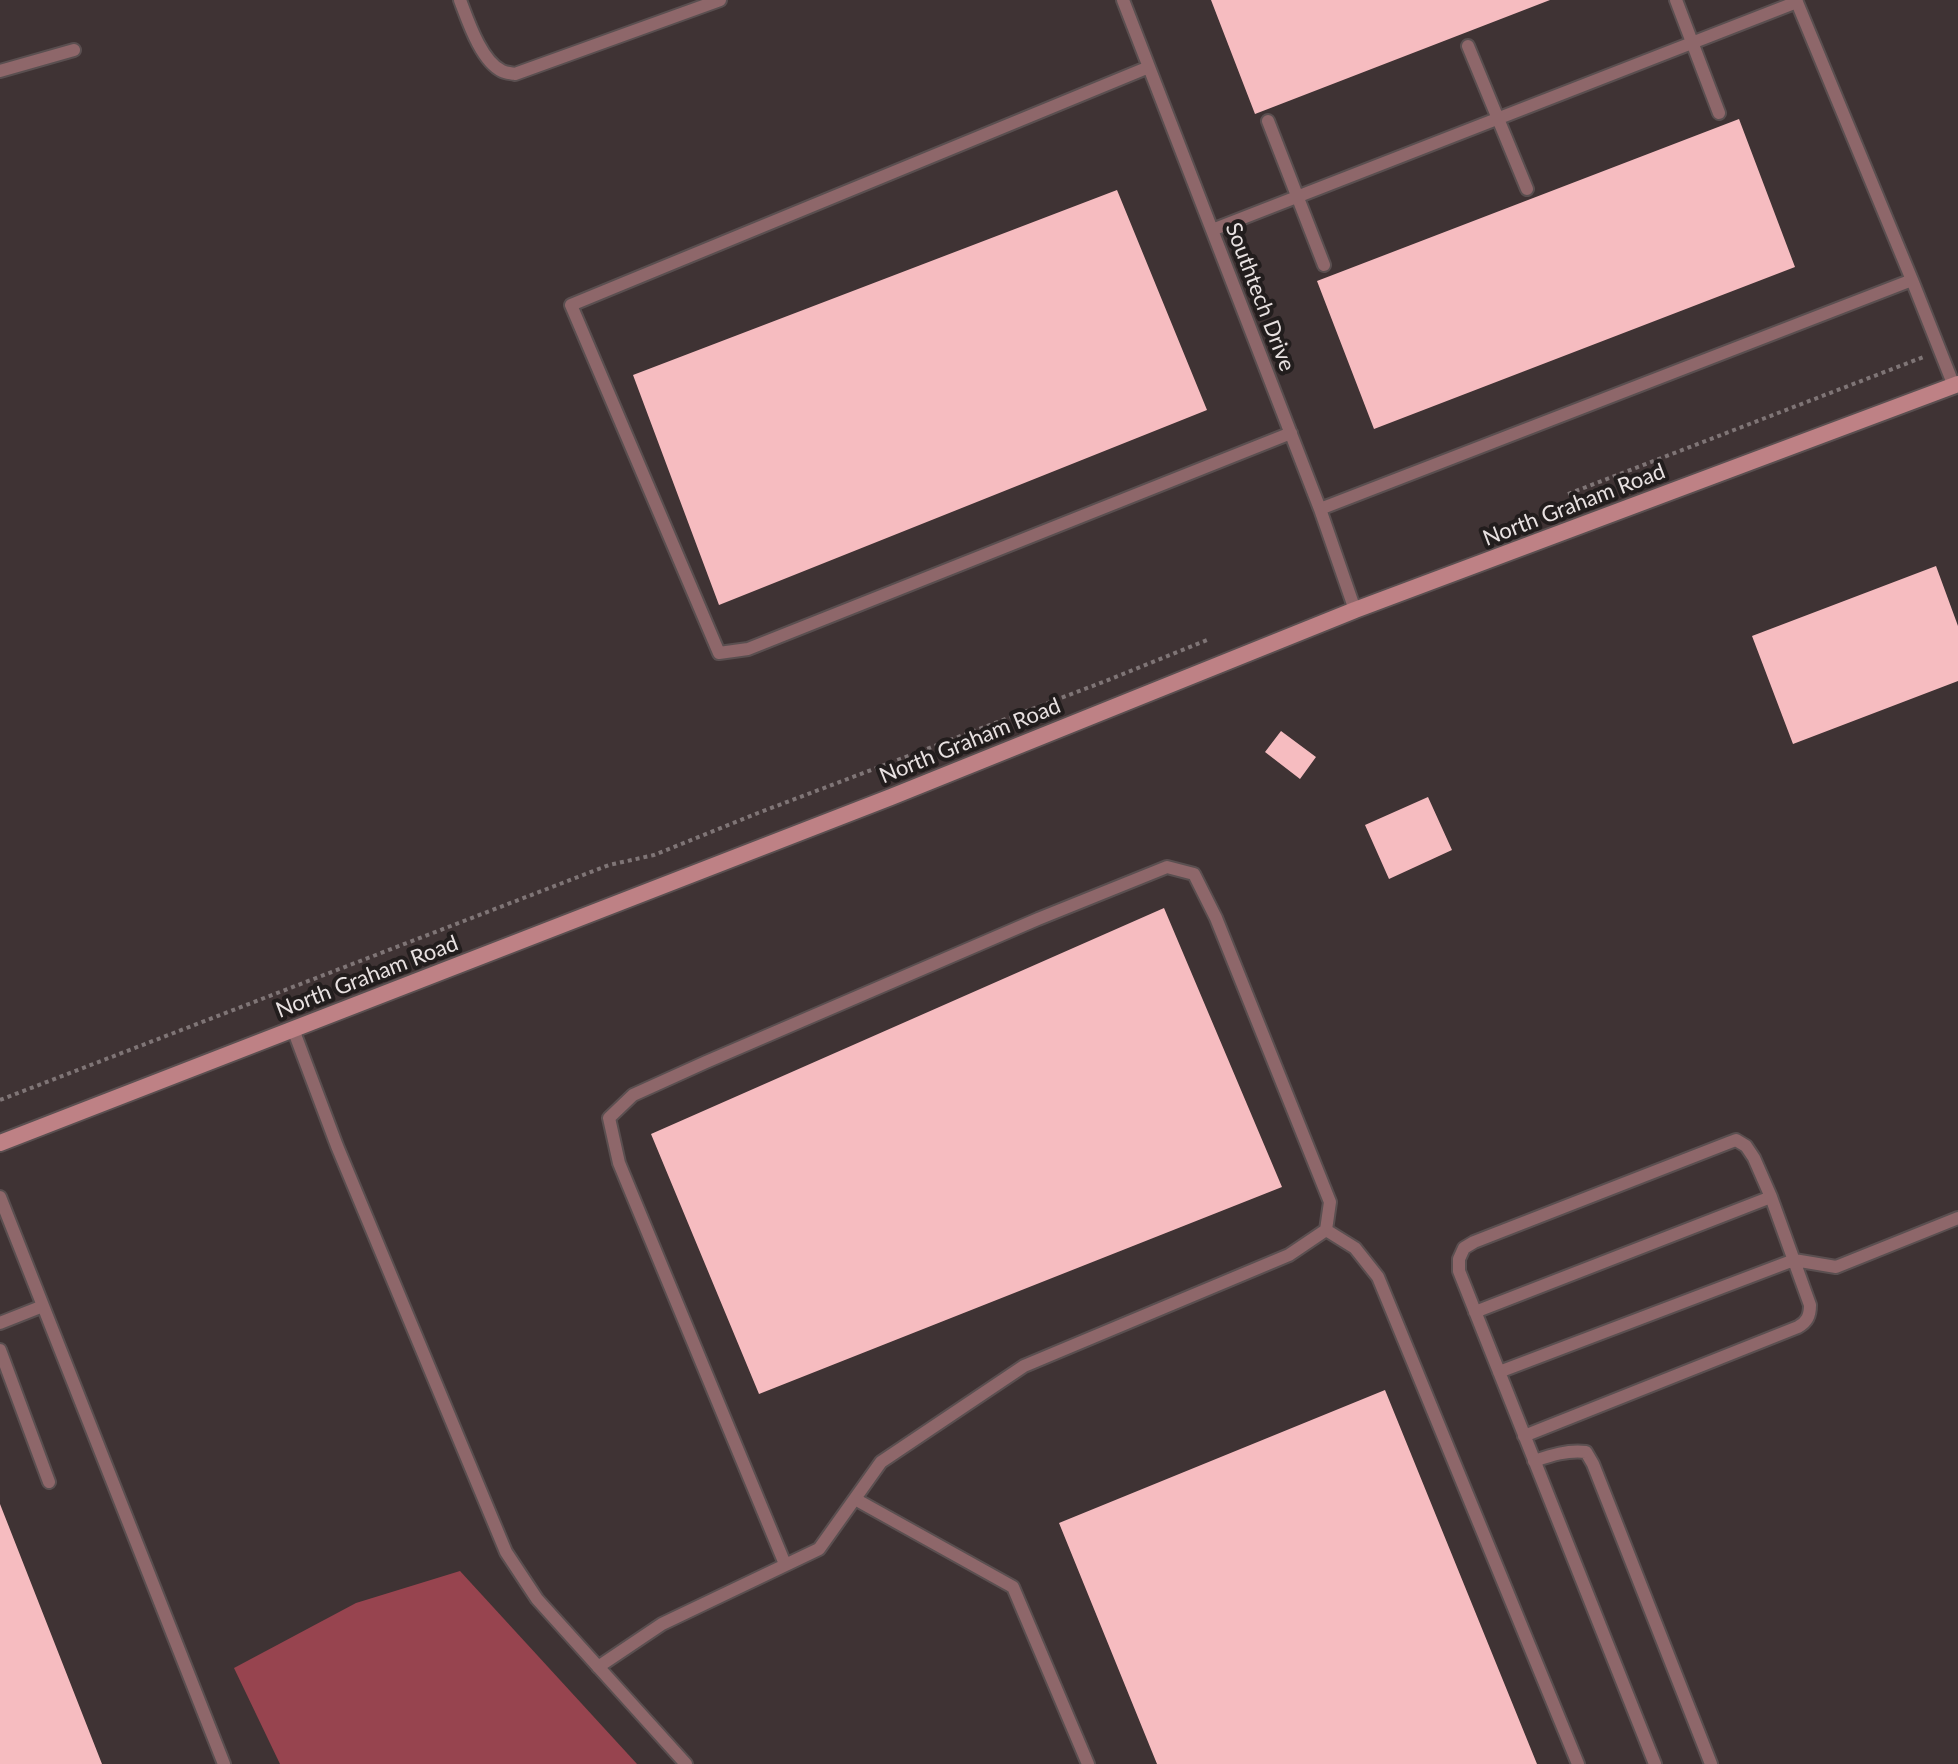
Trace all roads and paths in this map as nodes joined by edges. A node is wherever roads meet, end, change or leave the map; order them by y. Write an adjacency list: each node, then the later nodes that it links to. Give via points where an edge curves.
1 (460, 0): 2 (lane, via 490,61 515,74)
2 (720, 0)
3 (1123, 0): 9 (lane, Southtech Drive)
4 (1676, 0): 6 (lane)
5 (1796, 1): 6 (lane); 18 (lane)
6 (1692, 42): 11 (lane); 12 (lane)
7 (1468, 46): 12 (lane)
8 (74, 50): 10 (lane)
9 (1149, 67): 16 (lane, Southtech Drive); 21 (lane, via 571,305 719,653 748,649)
10 (0, 71)
11 (1719, 113)
12 (1497, 118): 14 (lane); 15 (lane)
13 (1268, 121): 15 (lane)
14 (1527, 189)
15 (1298, 196): 16 (lane); 17 (lane)
16 (1212, 230): 21 (lane, Southtech Drive)
17 (1324, 265)
18 (1912, 280): 19 (lane); 23 (lane)
19 (1940, 351): 20 (lane); 22 (path)
20 (1956, 385): 24 (street, North Graham Road)
21 (1291, 433): 23 (lane, Southtech Drive)
22 (1568, 494)
23 (1320, 509): 24 (lane, Southtech Drive)
24 (1355, 610): 26 (street, North Graham Road)
25 (1207, 640): 27 (path)
26 (293, 1029): 28 (street, North Graham Road); 44 (lane, via 506,1552 537,1599)
27 (0, 1100)
28 (0, 1143)
29 (0, 1197): 34 (lane)
30 (1771, 1197): 33 (lane); 35 (lane); 35 (lane, via 1754,1158 1736,1140 1558,1209 1464,1248 1459,1271)
31 (1958, 1218): 33 (lane, via 1836,1267)
32 (1326, 1230): 42 (lane, via 1289,1255 1024,1366 881,1462); 43 (lane, via 1330,1202 1216,918 1194,874 1167,867 633,1095 609,1118 619,1163); 48 (lane, via 1355,1248 1378,1277)
33 (1794, 1260): 38 (lane); 39 (lane, via 1810,1305 1806,1322)
34 (43, 1306): 36 (lane); 45 (lane)
35 (1475, 1312): 38 (lane)
36 (0, 1323)
37 (0, 1350): 41 (lane)
38 (1499, 1372): 39 (lane)
39 (1524, 1436): 40 (lane)
40 (1534, 1461): 49 (lane); 50 (lane, via 1558,1452 1586,1452)
41 (49, 1482)
42 (855, 1499): 43 (lane, via 819,1549); 47 (lane, via 1013,1587)
43 (785, 1564): 44 (lane, via 662,1624)
44 (598, 1667): 46 (lane)
45 (224, 1764)
46 (686, 1764)
47 (1088, 1764)
48 (1578, 1764)
49 (1655, 1764)
50 (1711, 1764)

